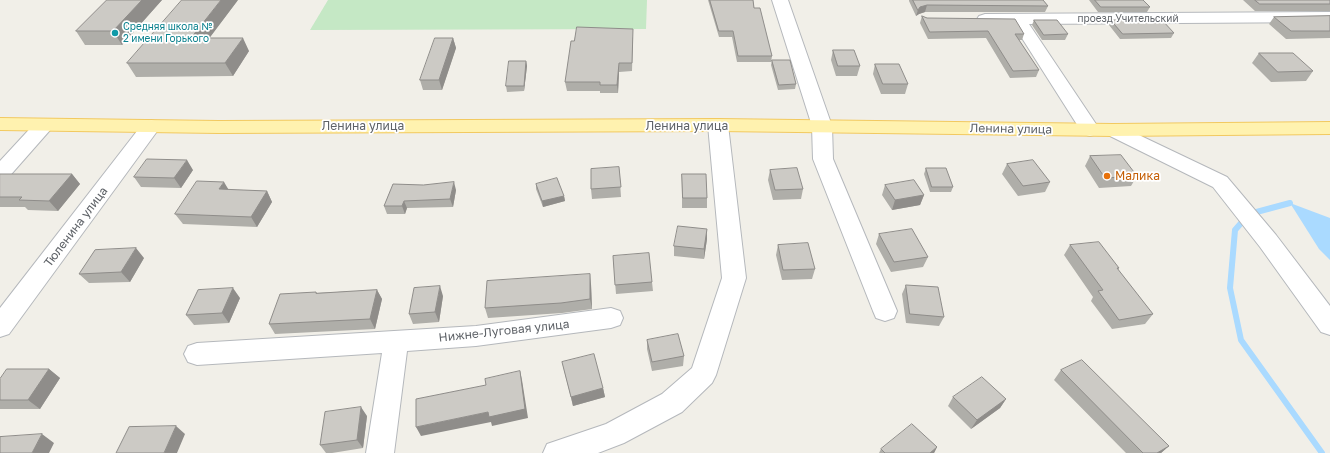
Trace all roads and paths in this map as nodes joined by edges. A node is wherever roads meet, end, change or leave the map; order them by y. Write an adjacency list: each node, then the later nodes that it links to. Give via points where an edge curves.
1 (780, 0): 9 (street)
2 (1330, 17): 4 (street, проезд Учительский)
3 (972, 19): 4 (street, проезд Учительский)
4 (1018, 19): 11 (street)
5 (0, 124): 6 (main road, Ленина улица)
6 (44, 125): 8 (main road, Ленина улица); 13 (street)
7 (718, 125): 8 (main road, Ленина улица); 9 (main road, Ленина улица); 21 (street, via 734,278 703,375 672,403 614,434)
8 (152, 126): 17 (street, Тюленина улица)
9 (822, 126): 11 (main road, Ленина улица); 14 (street, via 823,159)
10 (1330, 128): 12 (main road, Ленина улица)
11 (1090, 130): 12 (main road, Ленина улица)
12 (1113, 130): 16 (street, via 1220,182 1268,241)
13 (0, 174)
14 (885, 311)
15 (611, 318): 18 (street, Нижне-Луговая улица, via 476,336)
16 (1330, 325)
17 (0, 327)
18 (396, 342): 19 (street, Нижне-Луговая улица); 20 (street)
19 (197, 354)
20 (380, 453)
21 (557, 453)

